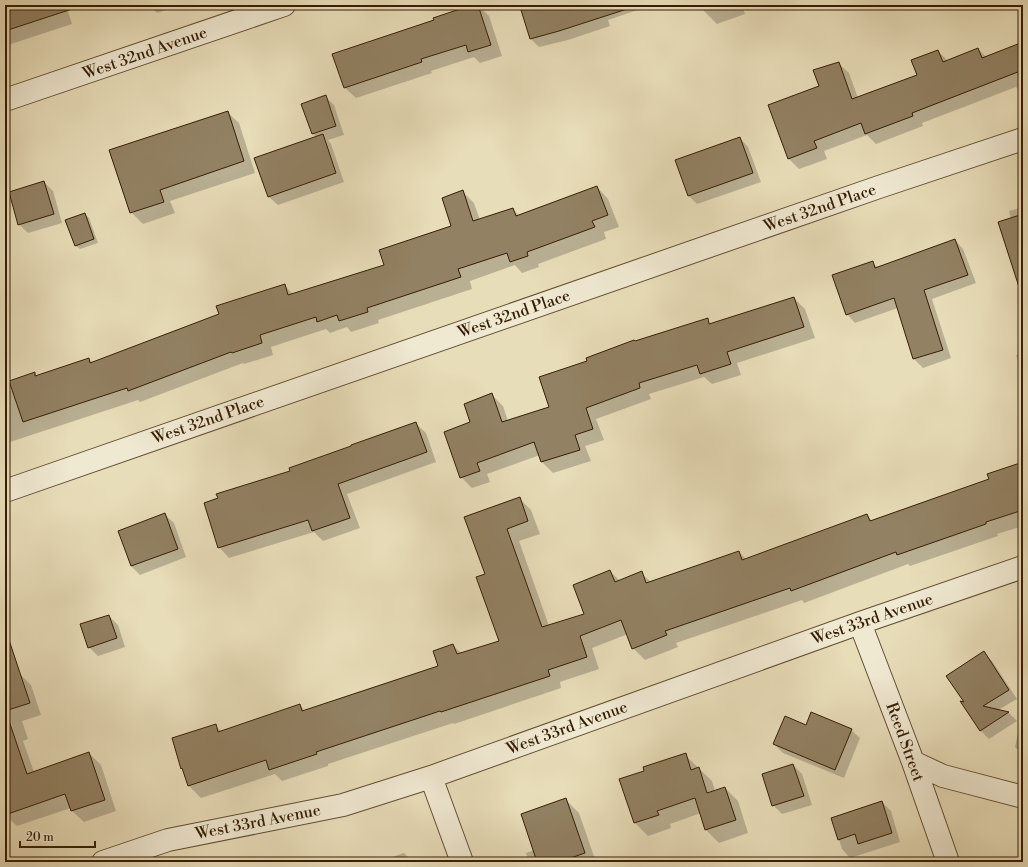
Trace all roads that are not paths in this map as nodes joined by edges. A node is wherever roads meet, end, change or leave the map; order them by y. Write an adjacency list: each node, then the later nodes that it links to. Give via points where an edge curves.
1 (284, 5): 2 (street, West 32nd Avenue)
2 (5, 100)
3 (1023, 139): 4 (street, West 32nd Place)
4 (5, 491)
5 (1023, 567): 6 (street, West 33rd Avenue)
6 (860, 623): 7 (street, Reed Street); 8 (street, West 33rd Avenue)
7 (913, 762): 9 (street, via 943,776); 12 (street, Reed Street)
8 (432, 777): 10 (street, West 33rd Avenue, via 343,805 168,840); 11 (street)
9 (1023, 797)
10 (103, 862)
11 (462, 862)
12 (948, 862)

